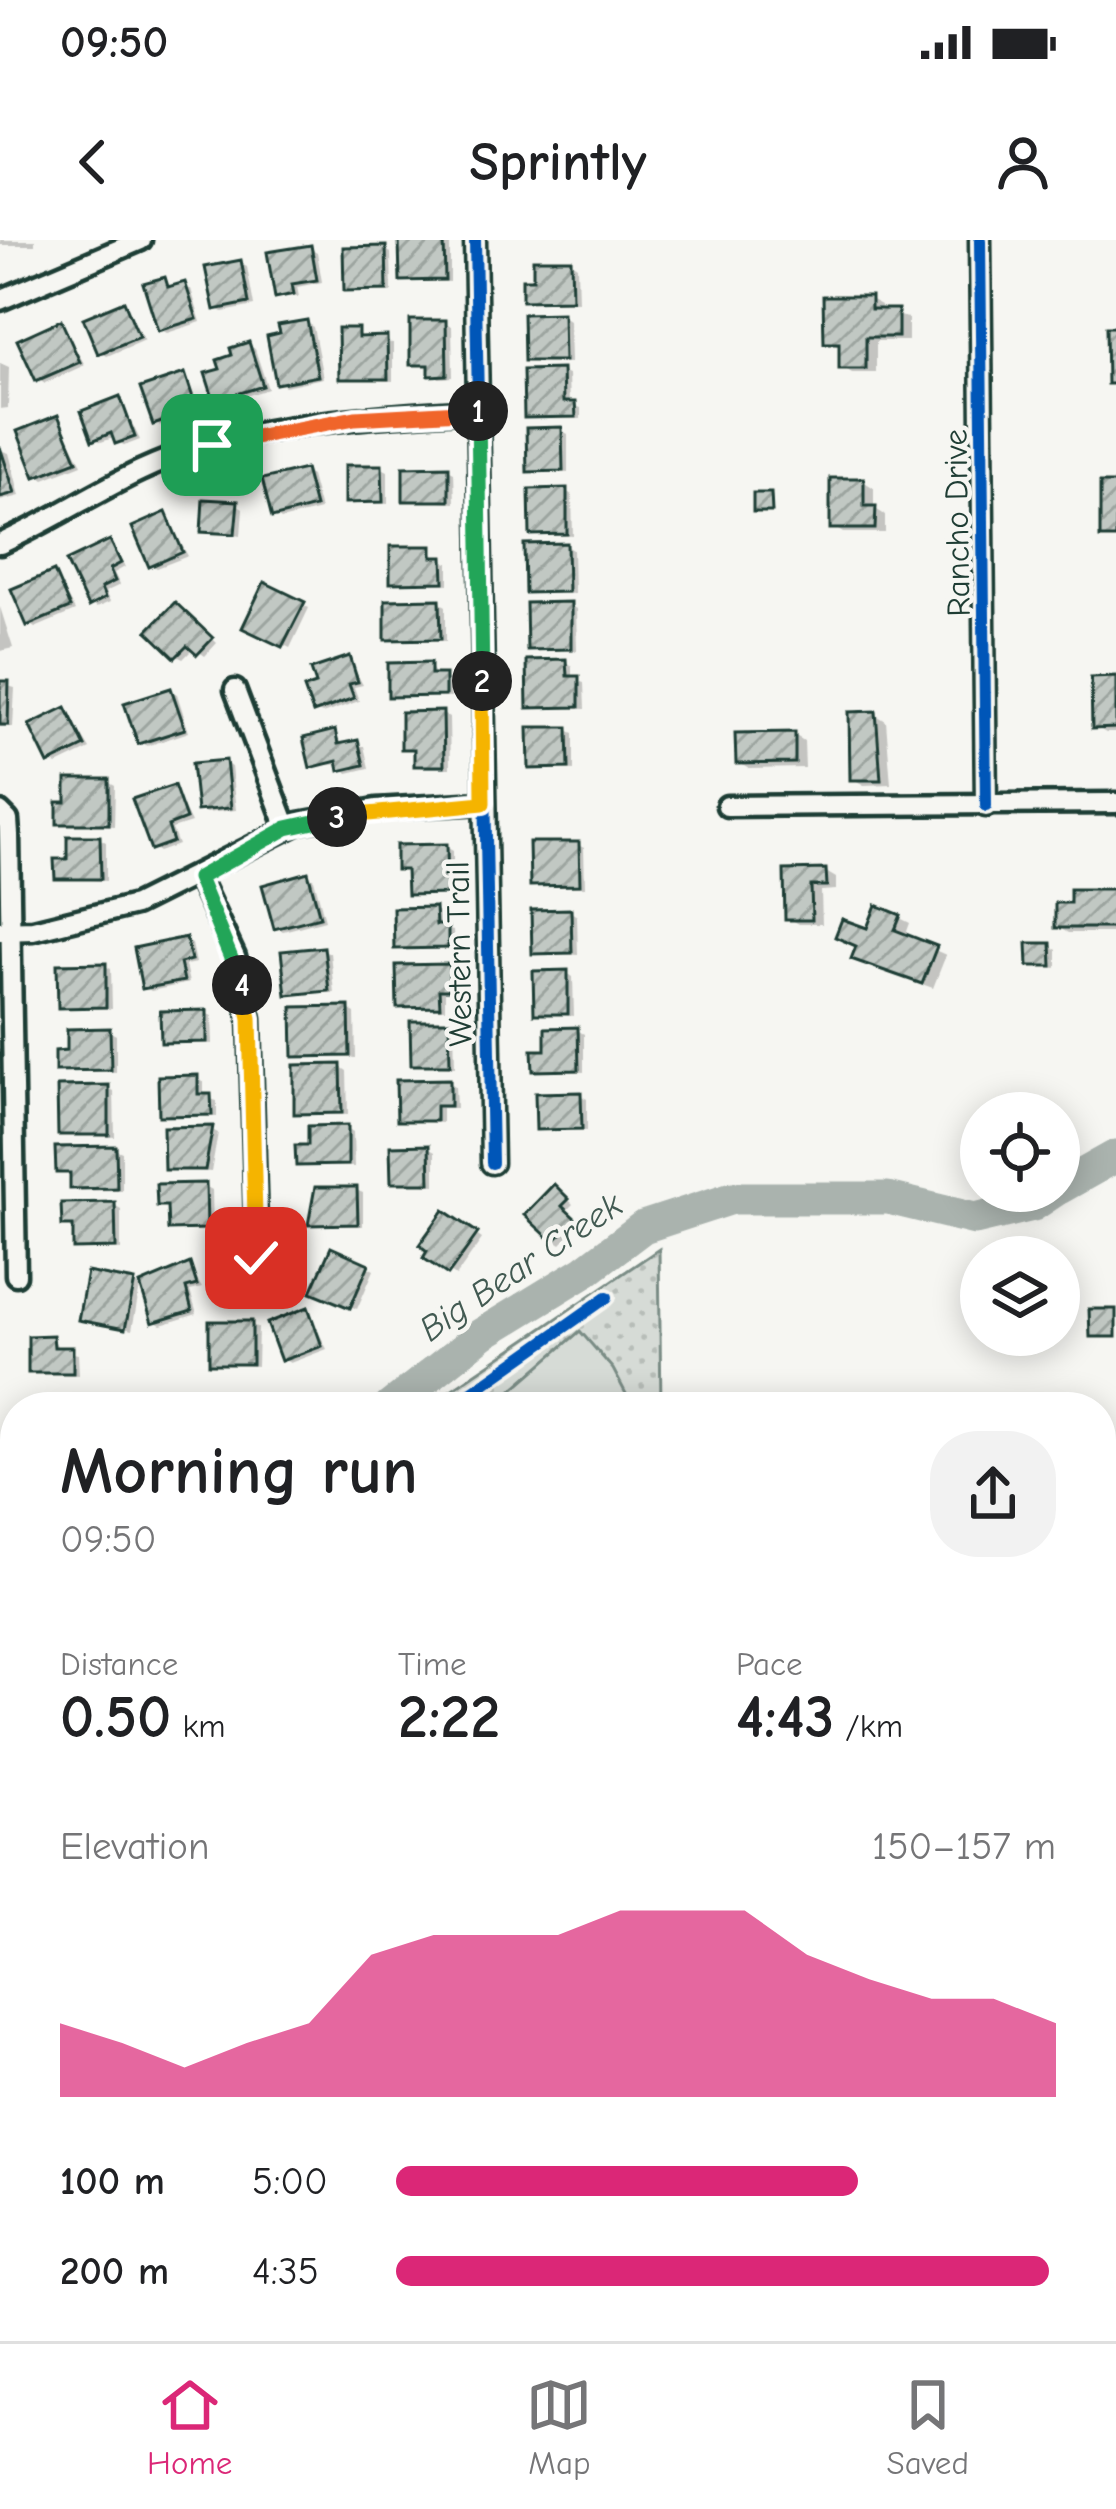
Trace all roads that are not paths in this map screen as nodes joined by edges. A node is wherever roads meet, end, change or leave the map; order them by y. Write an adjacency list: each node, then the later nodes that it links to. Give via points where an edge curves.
1 (141, 240): 4 (street)
2 (475, 240): 5 (street, Western Trail)
3 (980, 240): 11 (street, Rancho Drive)
4 (0, 300)
5 (478, 410): 6 (street, via 355,418 212,445 141,470); 8 (street, Western Trail)
6 (0, 544)
7 (235, 690): 13 (street)
8 (483, 803): 13 (street, via 376,809); 16 (street, Western Trail)
9 (1116, 803): 11 (street)
10 (727, 806): 11 (street)
11 (986, 806)
12 (0, 812): 15 (street, via 10,835)
13 (287, 828): 14 (street)
14 (198, 878): 15 (street, via 135,905); 17 (street, via 235,957 250,1018)
15 (6, 931): 18 (street)
16 (492, 1163)
17 (256, 1258)
18 (16, 1275)

